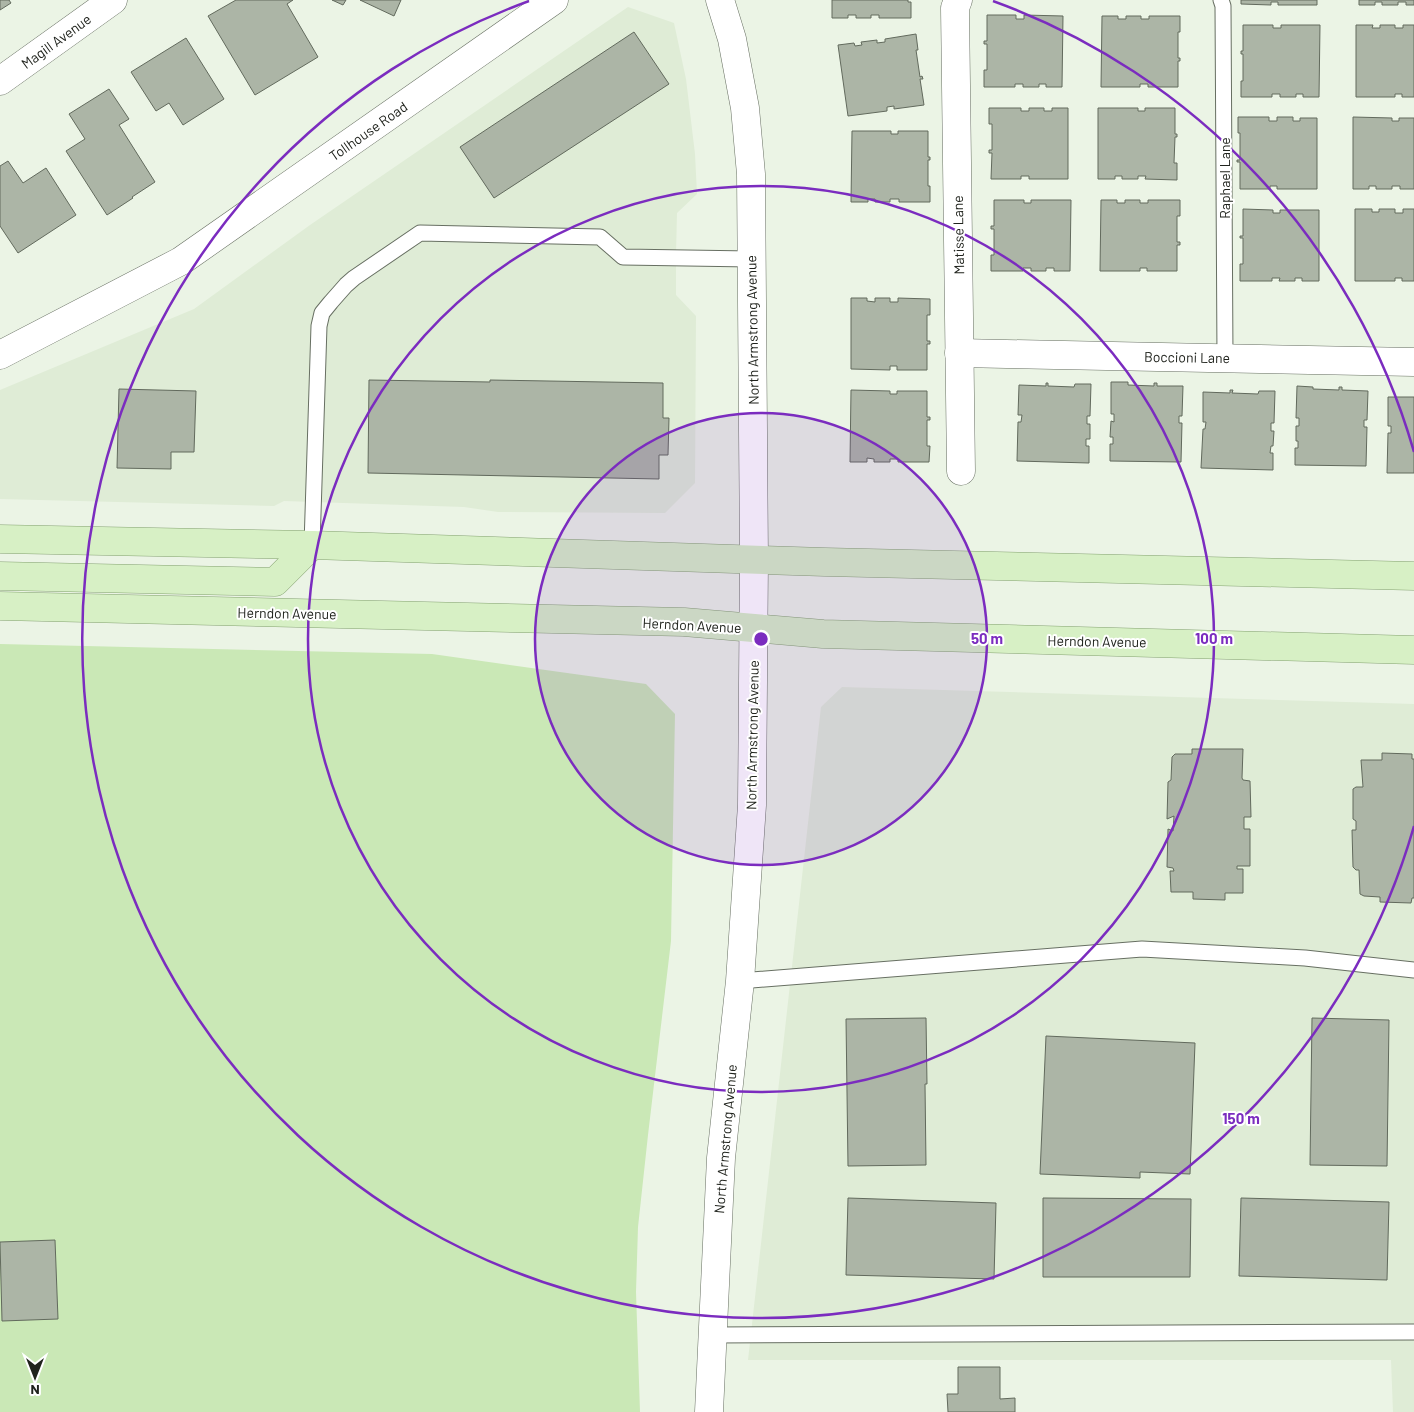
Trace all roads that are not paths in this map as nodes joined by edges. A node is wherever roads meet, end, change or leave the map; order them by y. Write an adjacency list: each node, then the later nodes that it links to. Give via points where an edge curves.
1 (112, 0): 6 (street, Magill Avenue)
2 (554, 0): 9 (street, Tollhouse Road, via 181,262)
3 (720, 0): 7 (street, North Armstrong Avenue, via 732,39 745,108 751,174)
4 (958, 0): 8 (street, Matisse Lane)
5 (1220, 0): 10 (lane, Raphael Lane, via 1223,6)
6 (0, 81)
7 (752, 260): 14 (lane, via 623,257 600,237 420,233 354,278 322,313); 15 (street, North Armstrong Avenue)
8 (959, 353): 10 (street, Boccioni Lane); 12 (street, Matisse Lane)
9 (0, 355)
10 (1225, 357): 11 (street, Boccioni Lane)
11 (1414, 362)
12 (961, 471)
13 (0, 539): 14 (main road)
14 (312, 545): 15 (main road); 16 (main road, via 275,582)
15 (754, 560): 17 (main road); 19 (street, North Armstrong Avenue)
16 (0, 576)
17 (1414, 576)
18 (0, 606): 19 (main road, Herndon Avenue, via 684,622)
19 (753, 628): 20 (main road, Herndon Avenue, via 823,634); 22 (street, North Armstrong Avenue, via 752,805)
20 (1414, 650)
21 (1414, 970): 22 (lane, via 1305,958 1142,949)
22 (740, 981): 24 (street, North Armstrong Avenue, via 721,1158)
23 (1414, 1332): 24 (lane)
24 (712, 1335): 25 (street, North Armstrong Avenue)
25 (709, 1412)

